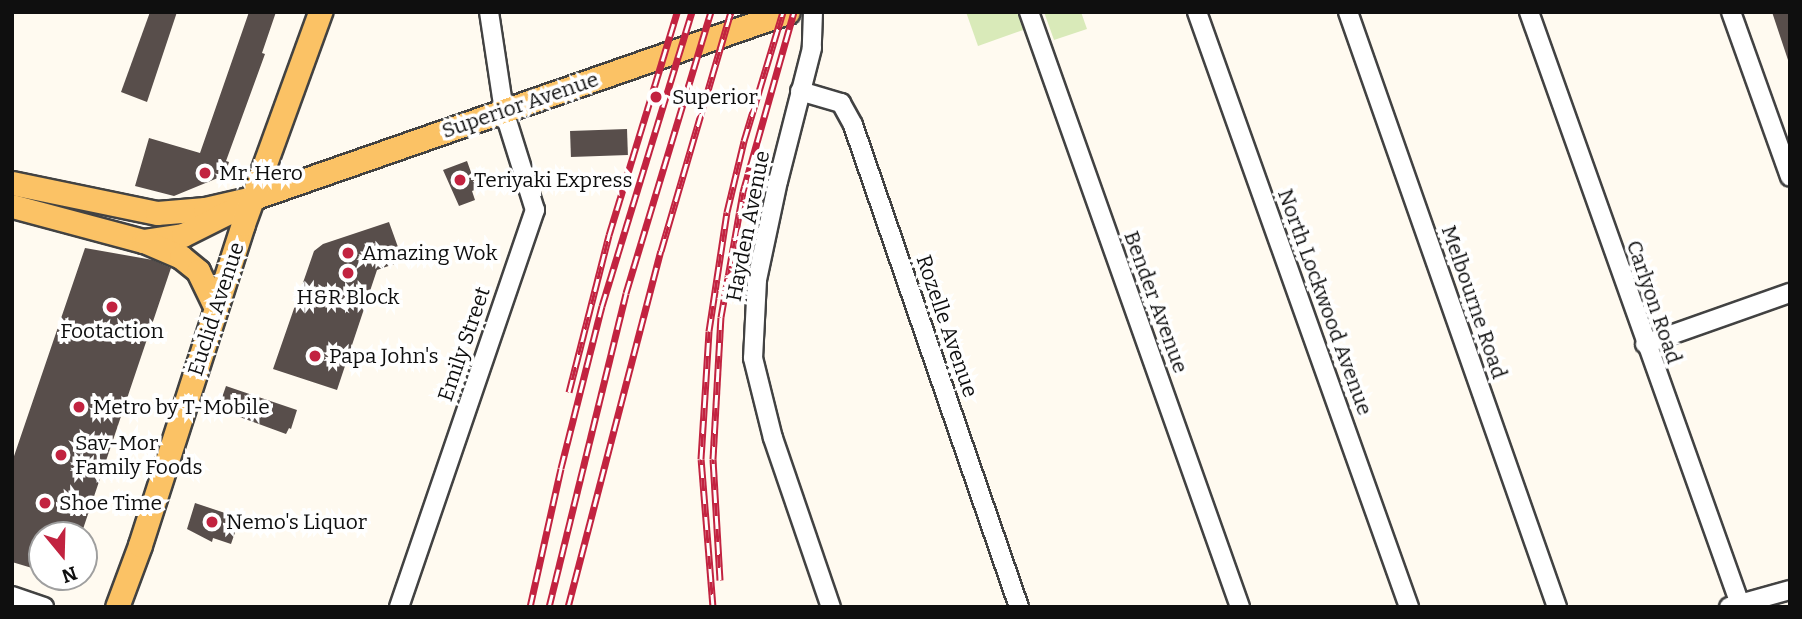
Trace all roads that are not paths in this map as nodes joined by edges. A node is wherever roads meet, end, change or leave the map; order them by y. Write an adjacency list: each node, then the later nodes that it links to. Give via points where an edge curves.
1 (320, 12): 14 (main road, Euclid Avenue)
2 (489, 12): 11 (street, Emily Street)
3 (788, 12): 11 (main road, Superior Avenue)
4 (813, 12): 10 (street, Hayden Avenue, via 812,48)
5 (1028, 12): 28 (street, Bender Avenue)
6 (1197, 12): 29 (street, North Lockwood Avenue)
7 (1348, 12): 30 (street, Melbourne Road)
8 (1529, 12): 19 (street, Carlyon Road)
9 (1731, 12): 12 (street)
10 (800, 91): 26 (street, Hayden Avenue, via 757,280 753,358 773,438); 27 (street, Rozelle Avenue, via 841,103 853,125)
11 (504, 111): 14 (main road, Superior Avenue); 25 (street, Emily Street, via 535,210)
12 (1790, 177)
13 (12, 183): 14 (main road, via 157,213)
14 (253, 198): 16 (main road, via 183,235); 18 (main road, Euclid Avenue)
15 (12, 206): 16 (main road)
16 (143, 241): 18 (main road, via 181,257 198,271)
17 (1790, 293): 19 (street)
18 (216, 308): 24 (main road, Euclid Avenue)
19 (1645, 344): 22 (street, Carlyon Road)
20 (1790, 590): 22 (street)
21 (12, 596): 23 (street)
22 (1736, 606)
23 (44, 607)
24 (117, 607)
25 (398, 607)
26 (831, 607)
27 (1019, 607)
28 (1240, 607)
29 (1409, 607)
30 (1557, 607)

